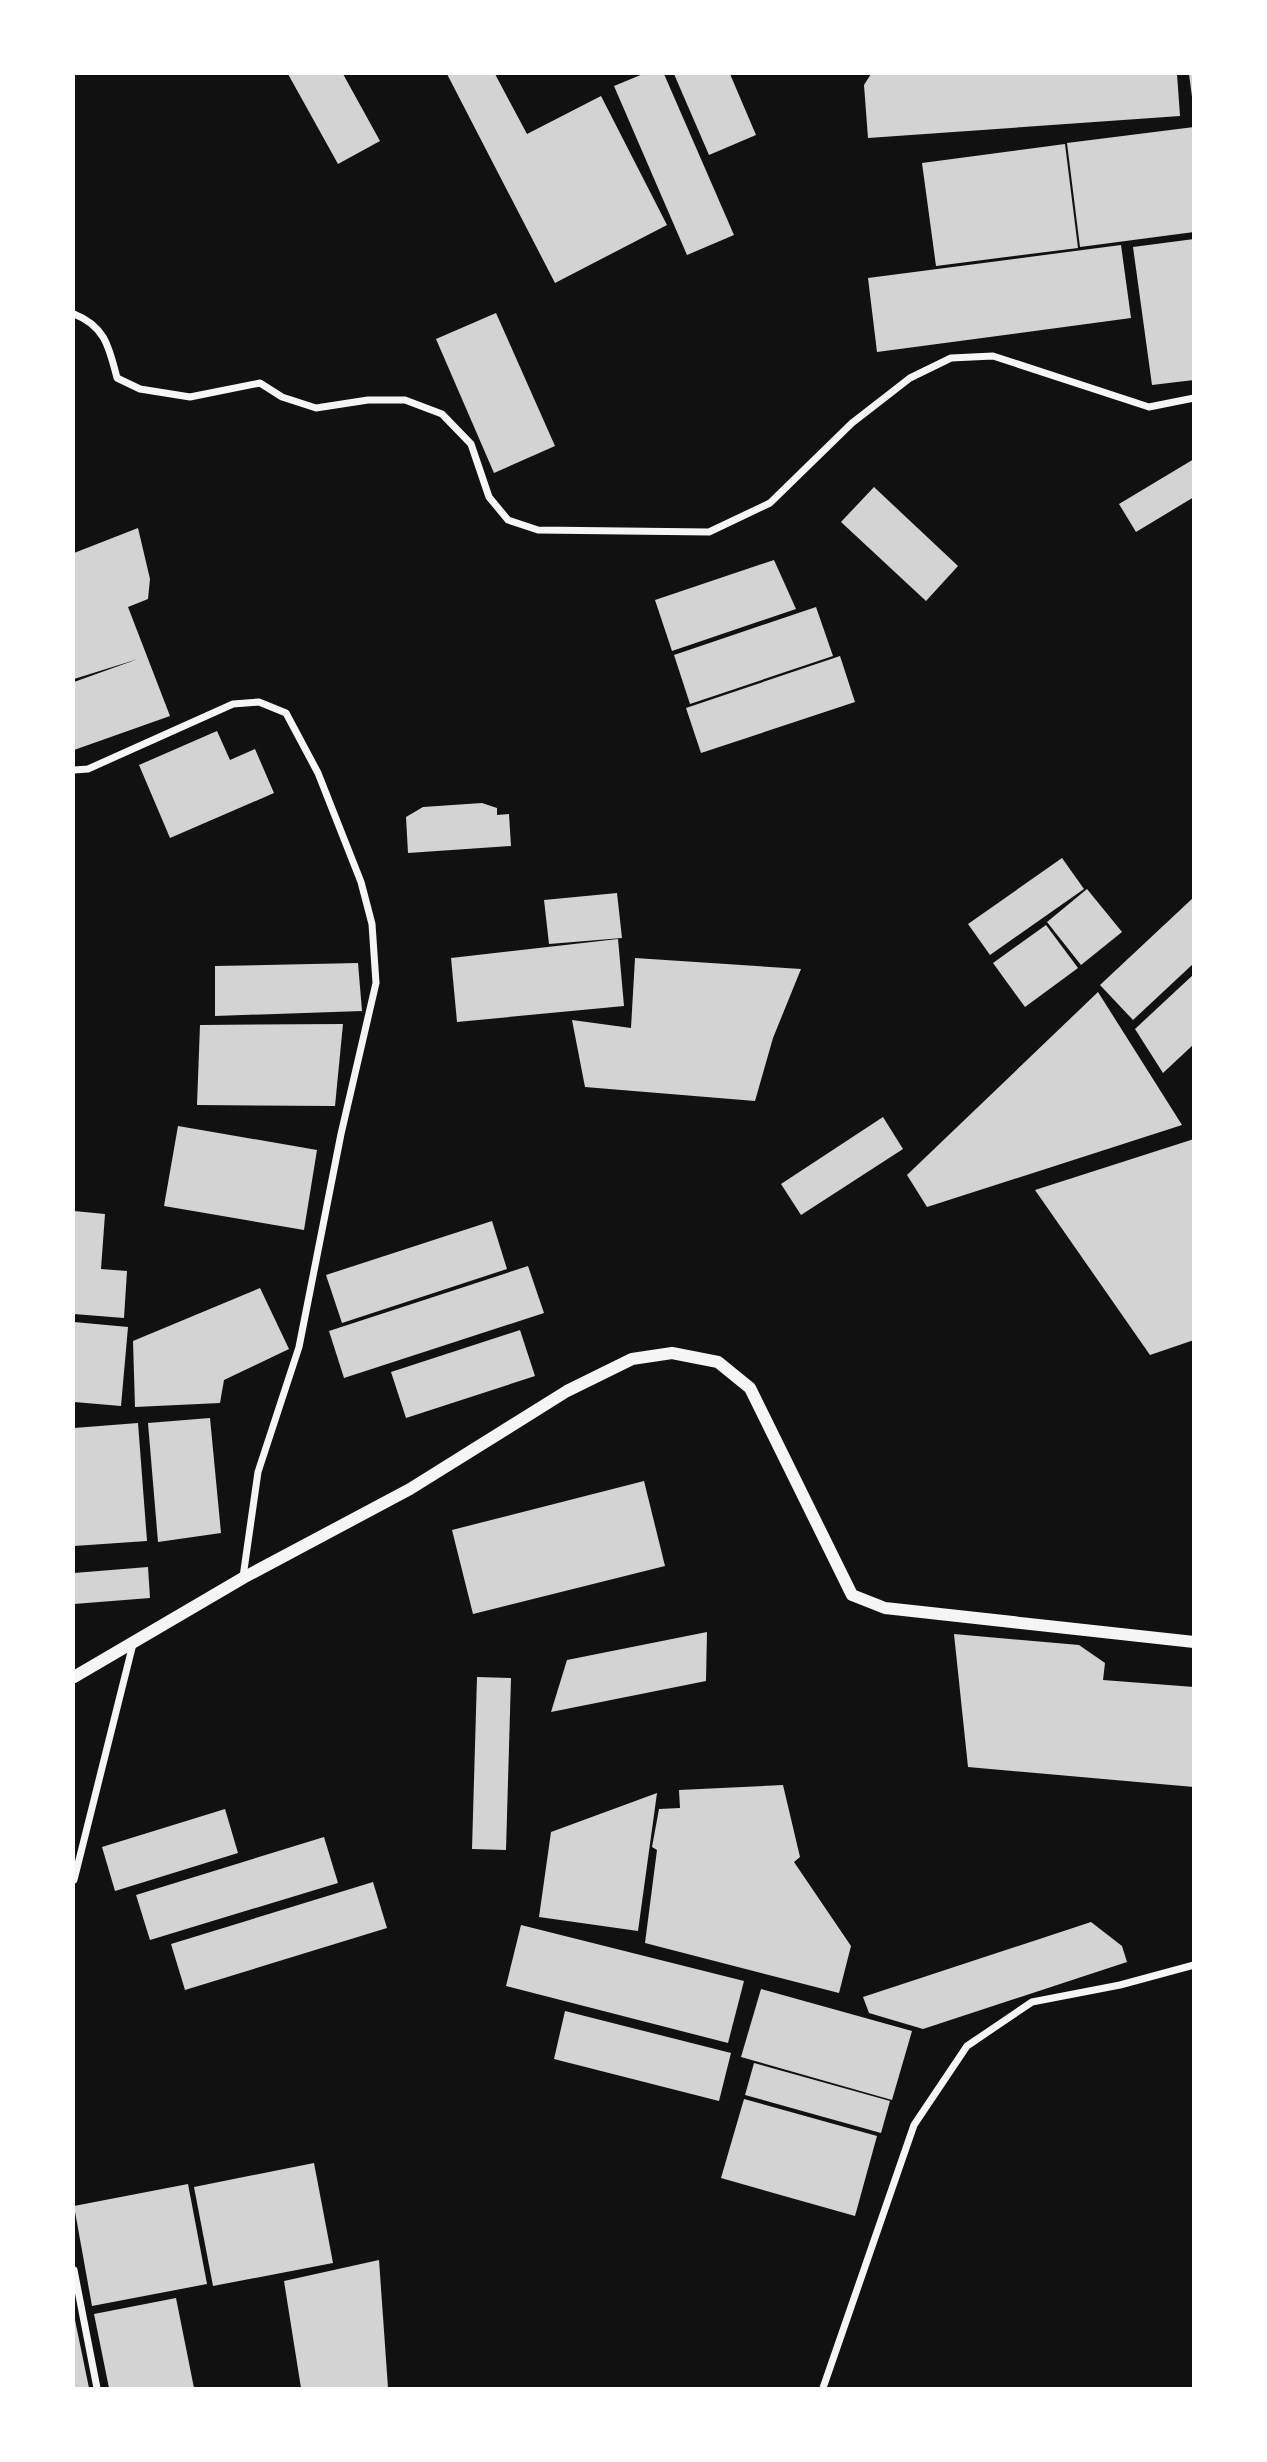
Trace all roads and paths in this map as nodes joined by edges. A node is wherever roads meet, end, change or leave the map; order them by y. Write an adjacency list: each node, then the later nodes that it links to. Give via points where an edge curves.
1 (74, 314): 2 (street, via 92,321 102,334 117,378 140,389 190,397 260,383 282,397 316,408 405,400 442,414 471,444 489,497 508,520 538,530 709,532 770,503 852,423 910,378 951,358 993,356 1149,407)
2 (1194, 398)
3 (74, 770): 4 (street, via 88,769 233,704 259,702 286,713 323,784 372,924 376,983 299,1347 258,1472)
4 (243, 1578): 5 (street, via 410,1489 567,1391 632,1359 672,1353 718,1362 750,1388 852,1595 885,1608); 6 (street)
5 (1194, 1642)
6 (133, 1644): 7 (street); 8 (street)
7 (74, 1677)
8 (74, 1880)
9 (1194, 1965): 12 (street, via 1032,2002 967,2046 914,2125)
10 (74, 2270): 11 (street)
11 (97, 2389)
12 (823, 2389)

